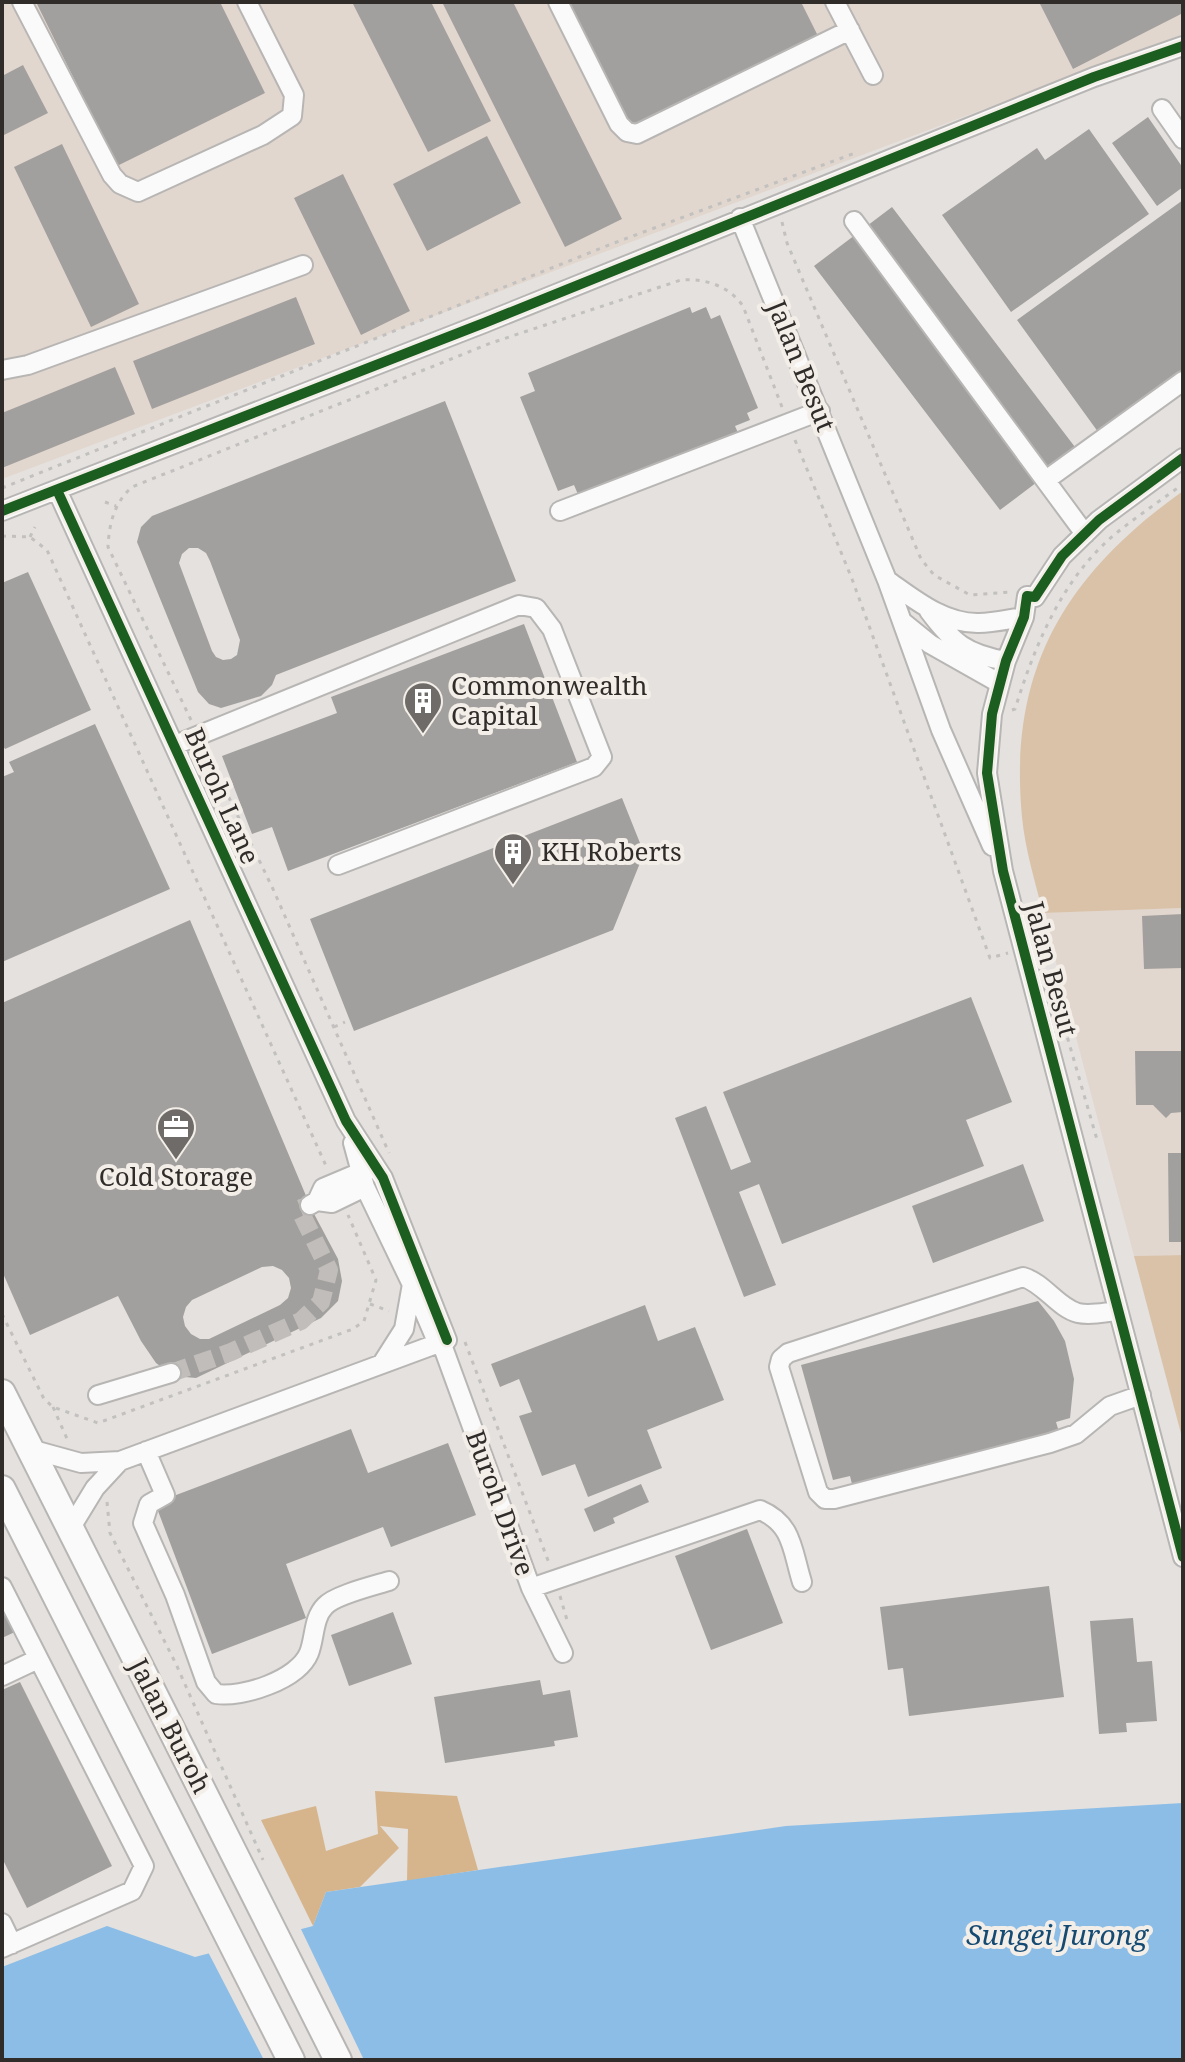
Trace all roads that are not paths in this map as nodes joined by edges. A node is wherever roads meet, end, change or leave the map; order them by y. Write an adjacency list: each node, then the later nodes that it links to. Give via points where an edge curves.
1 (22, 2): 2 (street, via 112,175 138,192 263,135 292,116 294,95)
2 (247, 2)
3 (558, 2): 5 (street, via 619,124 632,134)
4 (835, 2): 5 (street)
5 (850, 30): 7 (street)
6 (1183, 46): 10 (street)
7 (873, 75)
8 (1162, 109): 9 (street)
9 (1183, 139)
10 (740, 218): 15 (street, Jalan Besut); 18 (street)
11 (854, 221): 17 (street)
12 (303, 265): 13 (street)
13 (2, 370)
14 (1183, 381): 17 (street)
15 (820, 411): 20 (street); 22 (street, Jalan Besut)
16 (1183, 458): 21 (street, Jalan Besut)
17 (1046, 480): 21 (street)
18 (57, 490): 19 (street); 28 (street, Buroh Lane)
19 (2, 511)
20 (560, 511)
21 (1085, 534): 24 (street, Jalan Besut, via 1062,556 1035,597 1027,596)
22 (887, 580): 23 (street); 25 (street, Jalan Besut)
23 (925, 606): 24 (street, via 977,624); 26 (street, via 948,637 967,650)
24 (1024, 617): 26 (street, Jalan Besut)
25 (902, 621): 27 (street, via 930,644); 30 (street, Jalan Besut, via 941,730)
26 (1006, 661): 27 (street, Jalan Besut)
27 (999, 683): 30 (street, Jalan Besut, via 987,773)
28 (175, 745): 29 (street, via 519,605 536,608 552,629 602,757 594,767); 31 (street, Buroh Lane)
29 (338, 865)
30 (1003, 871): 35 (street, Jalan Besut)
31 (346, 1121): 32 (street); 36 (street, via 388,1170)
32 (363, 1179): 33 (street, via 338,1191 332,1203); 34 (street)
33 (313, 1203)
34 (412, 1284): 36 (street, Buroh Drive); 37 (street, via 404,1329)
35 (1118, 1311): 41 (street, Jalan Besut); 41 (street, via 1074,1313 1023,1277 788,1353 779,1367 818,1492 825,1499 1050,1443 1076,1434 1110,1406)
36 (448, 1342): 37 (street); 51 (street, Buroh Drive)
37 (383, 1363): 43 (street)
38 (171, 1373): 40 (street)
39 (2, 1393): 42 (highway, Jalan Buroh)
40 (98, 1395)
41 (1141, 1395): 47 (street, Jalan Besut)
42 (30, 1449): 44 (street, via 81,1463); 46 (highway, Jalan Buroh)
43 (146, 1451): 44 (street); 48 (street, via 165,1495 149,1504 143,1523 206,1682 216,1694 257,1690 288,1674 307,1658 317,1616 327,1603)
44 (120, 1461): 46 (street, via 92,1492)
45 (2, 1489): 57 (highway, Jalan Buroh)
46 (70, 1529): 58 (highway, Jalan Buroh, via 261,1883)
47 (1183, 1557)
48 (389, 1581)
49 (802, 1582): 51 (street, via 786,1529 776,1516 760,1510)
50 (2, 1587): 53 (street)
51 (531, 1588): 52 (street, Buroh Drive)
52 (563, 1653)
53 (38, 1659): 54 (street); 56 (street, via 144,1866 132,1891)
54 (2, 1676)
55 (2, 1923): 56 (street)
56 (7, 1946)
57 (291, 2060)
58 (338, 2060)

